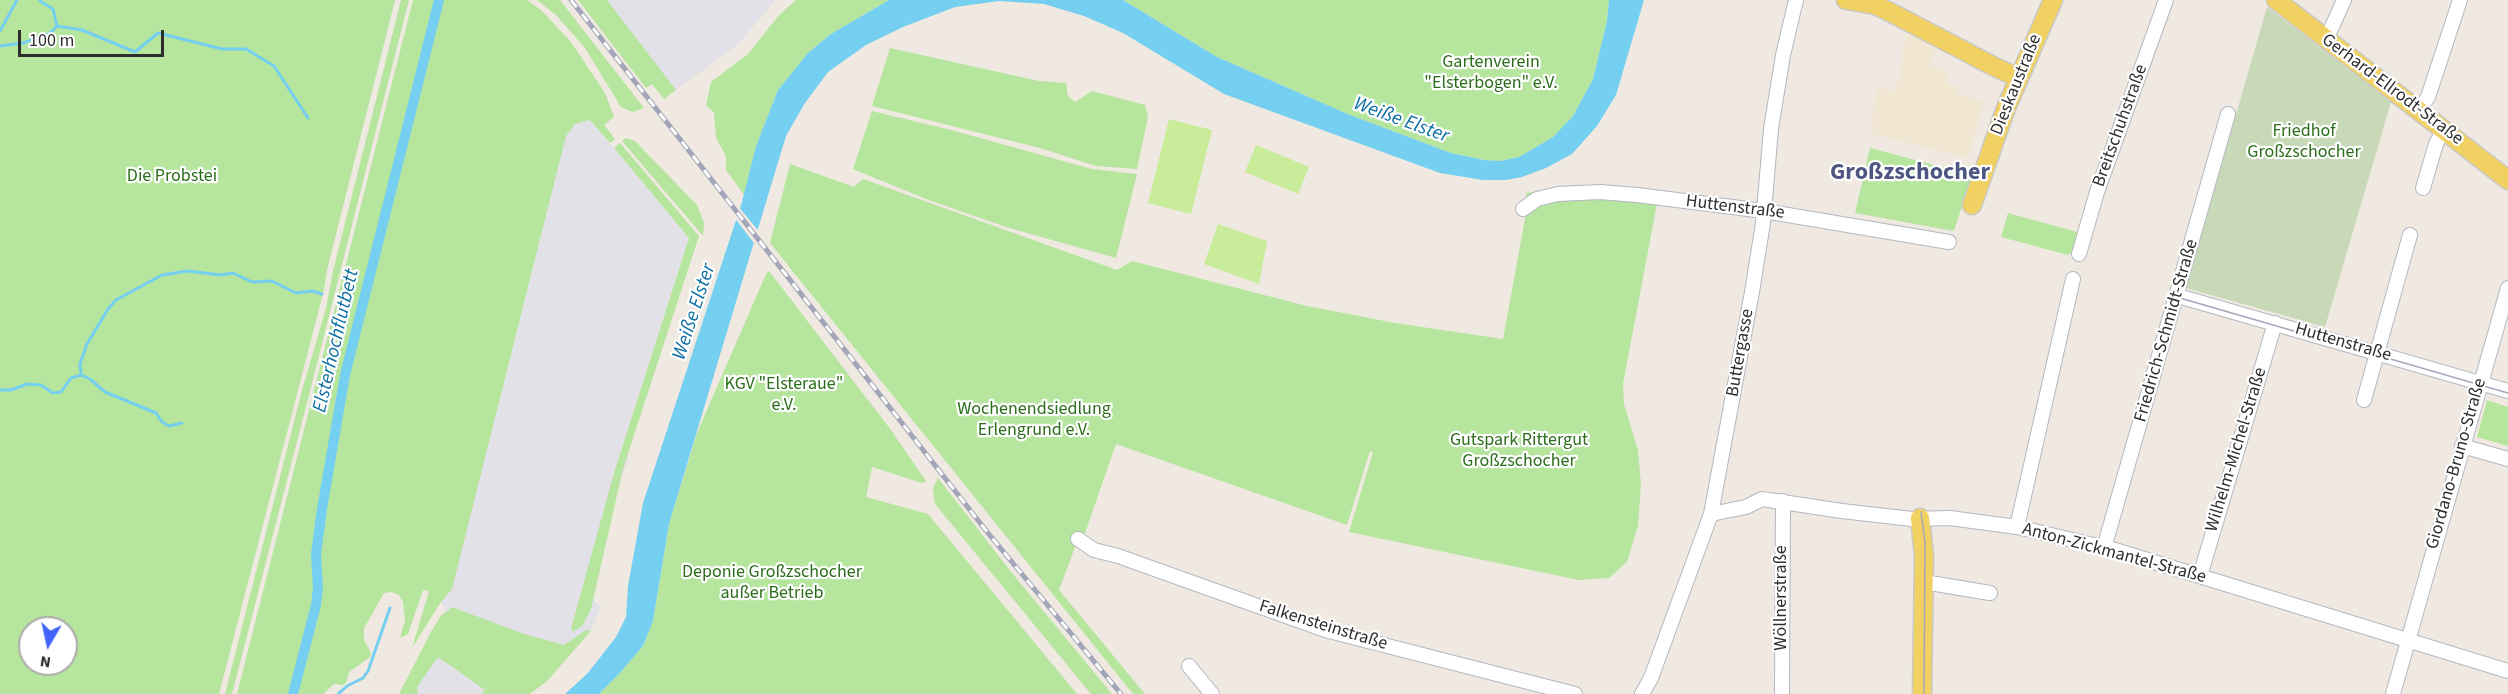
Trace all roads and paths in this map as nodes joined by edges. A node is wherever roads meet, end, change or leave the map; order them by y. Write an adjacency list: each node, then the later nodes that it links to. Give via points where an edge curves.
1 (1796, 0): 17 (street, Buttergasse, via 1771,129)
2 (1846, 0): 9 (main road, via 1875,5)
3 (2053, 0): 9 (main road, Dieskaustraße)
4 (2166, 0): 20 (street, Breitschuhstraße, via 2110,154)
5 (2276, 0): 8 (main road, Gerhard-Ellrodt-Straße)
6 (2344, 0): 8 (street)
7 (2460, 0): 10 (street, via 2428,97)
8 (2326, 40): 10 (main road, Gerhard-Ellrodt-Straße)
9 (2019, 78): 15 (main road, Dieskaustraße)
10 (2419, 110): 12 (main road, Gerhard-Ellrodt-Straße)
11 (2228, 114): 23 (street, Friedrich-Schmidt-Straße)
12 (2444, 129): 13 (main road, Gerhard-Ellrodt-Straße); 14 (street)
13 (2508, 180)
14 (2423, 188)
15 (1972, 205)
16 (1523, 209): 17 (street, Huttenstraße, via 1537,199 1558,194 1600,192)
17 (1764, 211): 19 (street, Huttenstraße); 32 (street, Buttergasse)
18 (2410, 235): 25 (street)
19 (1949, 242)
20 (2079, 254)
21 (2073, 279): 34 (street)
22 (2508, 288): 26 (street, Giordano-Bruno-Straße)
23 (2178, 296): 24 (street, Huttenstraße); 36 (street, Friedrich-Schmidt-Straße)
24 (2275, 323): 25 (street, Huttenstraße); 37 (street, Wilhelm-Michel-Straße)
25 (2377, 352): 26 (street, Huttenstraße); 28 (street)
26 (2480, 382): 27 (street, Huttenstraße); 29 (street, Giordano-Bruno-Straße)
27 (2508, 391)
28 (2364, 400)
29 (2462, 446): 30 (street); 40 (street, Giordano-Bruno-Straße)
30 (2508, 459)
31 (1783, 501): 32 (street, Anton-Zickmantel-Straße, via 1762,499 1746,507); 33 (street, Anton-Zickmantel-Straße); 46 (street, Wöllnerstraße)
32 (1711, 514): 45 (street, Buttergasse)
33 (1920, 518): 34 (street, Anton-Zickmantel-Straße); 38 (main road)
34 (2017, 527): 36 (street, Anton-Zickmantel-Straße)
35 (1078, 539): 44 (street, Falkensteinstraße, via 1094,550 1325,630)
36 (2104, 548): 37 (street, Anton-Zickmantel-Straße)
37 (2200, 576): 40 (street, Anton-Zickmantel-Straße)
38 (1924, 582): 39 (street); 47 (main road)
39 (1990, 593)
40 (2408, 640): 42 (street, Anton-Zickmantel-Straße); 48 (street, Giordano-Bruno-Straße)
41 (1189, 666): 43 (street)
42 (2508, 671)
43 (1212, 694)
44 (1575, 694)
45 (1642, 694)
46 (1782, 694)
47 (1922, 694)
48 (2394, 694)

